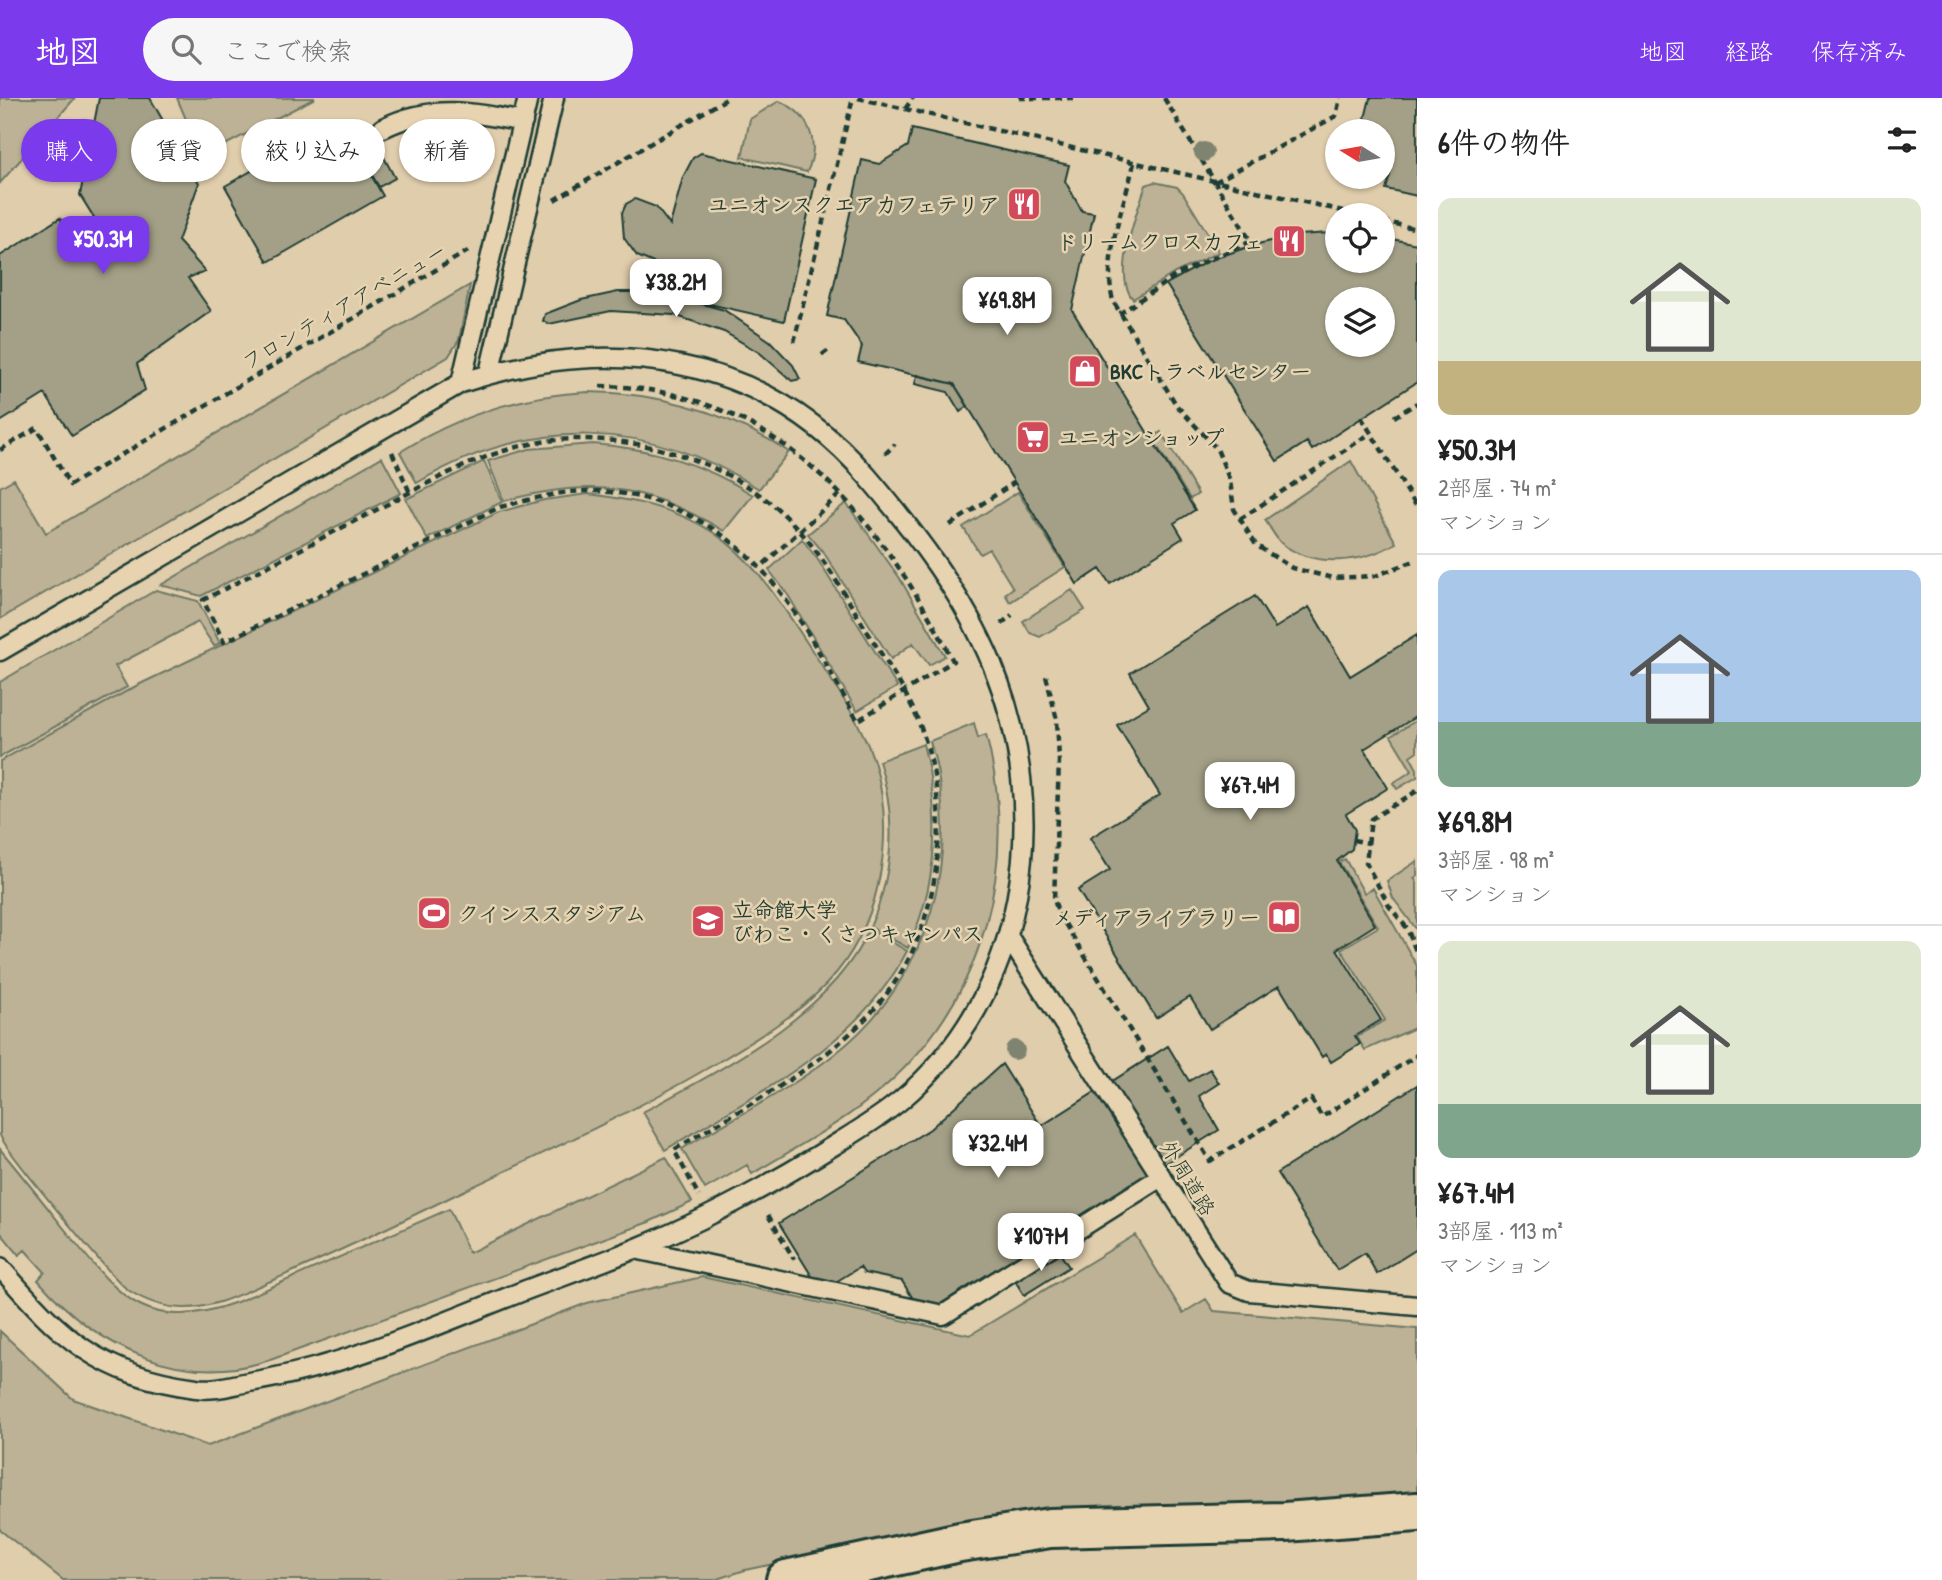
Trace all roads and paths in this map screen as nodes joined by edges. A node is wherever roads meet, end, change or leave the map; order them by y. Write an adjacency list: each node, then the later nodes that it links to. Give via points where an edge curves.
1 (528, 98): 12 (lane)
2 (554, 98): 17 (lane)
3 (728, 98): 17 (path)
4 (855, 98): 11 (path); 22 (path)
5 (914, 98): 11 (path)
6 (1019, 98): 10 (path)
7 (1073, 98): 10 (path)
8 (1164, 98): 15 (path)
9 (1340, 98): 15 (path, via 1336,116)
10 (1060, 99)
11 (905, 109): 14 (path)
12 (523, 122): 13 (lane, via 446,110 413,115); 20 (lane)
13 (385, 127)
14 (1135, 163): 15 (path); 21 (path, via 1110,258 1110,287)
15 (1215, 182): 16 (path); 21 (path, via 1252,243 1178,274)
16 (1325, 207)
17 (526, 216): 25 (lane)
18 (1395, 224): 19 (path)
19 (1417, 229)
20 (496, 234): 26 (lane); 34 (path, フロンティアアベニュー, via 70,485 37,428)
21 (1119, 314): 40 (path, via 1177,406 1217,449)
22 (794, 342)
23 (830, 349): 24 (path)
24 (822, 355)
25 (489, 373): 26 (lane); 53 (lane, via 584,357 633,357 690,366 738,382 783,405 825,435 864,472 910,529 966,614 990,660 1009,713 1020,768 1024,825 1021,881)
26 (461, 383): 47 (lane)
27 (589, 386): 37 (path, via 659,392 726,413 788,447)
28 (1417, 403): 30 (path)
29 (1361, 417): 31 (path)
30 (1394, 417)
31 (1371, 433): 39 (path); 40 (path)
32 (895, 444): 35 (path)
33 (400, 446): 38 (path, via 390,453)
34 (0, 450)
35 (885, 454)
36 (1015, 482): 41 (path)
37 (842, 492): 42 (path); 49 (path, via 903,573 953,661)
38 (410, 493): 42 (path, via 455,468 515,447 557,440 620,442 662,449 720,472 757,494); 49 (path, via 203,600 224,642 500,508 544,496 589,491 682,510 723,534 784,598 858,720)
39 (1417, 507)
40 (1240, 519): 43 (path, via 1256,545 1292,568 1312,574 1376,576)
41 (950, 525)
42 (800, 531): 44 (path); 49 (path, via 822,558)
43 (1417, 560)
44 (764, 564)
45 (1012, 615): 46 (path)
46 (1001, 624)
47 (0, 652)
48 (1046, 676): 55 (path, via 1059,760 1054,900 1210,1161 1311,1099 1322,1117)
49 (904, 691): 57 (path, via 931,761 939,819 934,878 913,949 878,1005 838,1045 674,1150)
50 (1417, 791): 52 (path, via 1371,820)
51 (1353, 840): 52 (path)
52 (1369, 843): 54 (path, via 1366,863 1407,928)
53 (1008, 936): 56 (lane, 外周道路); 59 (lane, via 998,968 966,1028 931,1073 898,1103 754,1194)
54 (1417, 954)
55 (1417, 1055)
56 (1160, 1177): 59 (lane, via 943,1315); 62 (lane, 外周道路, via 1224,1278 1236,1287)
57 (696, 1191)
58 (768, 1215): 61 (path)
59 (635, 1249): 60 (lane, via 292,1376 203,1390 123,1373 83,1350 32,1304)
60 (0, 1267)
61 (799, 1268)
62 (1417, 1306)
63 (1417, 1512): 64 (street, via 1284,1522 1050,1528 960,1542)
64 (786, 1580)

